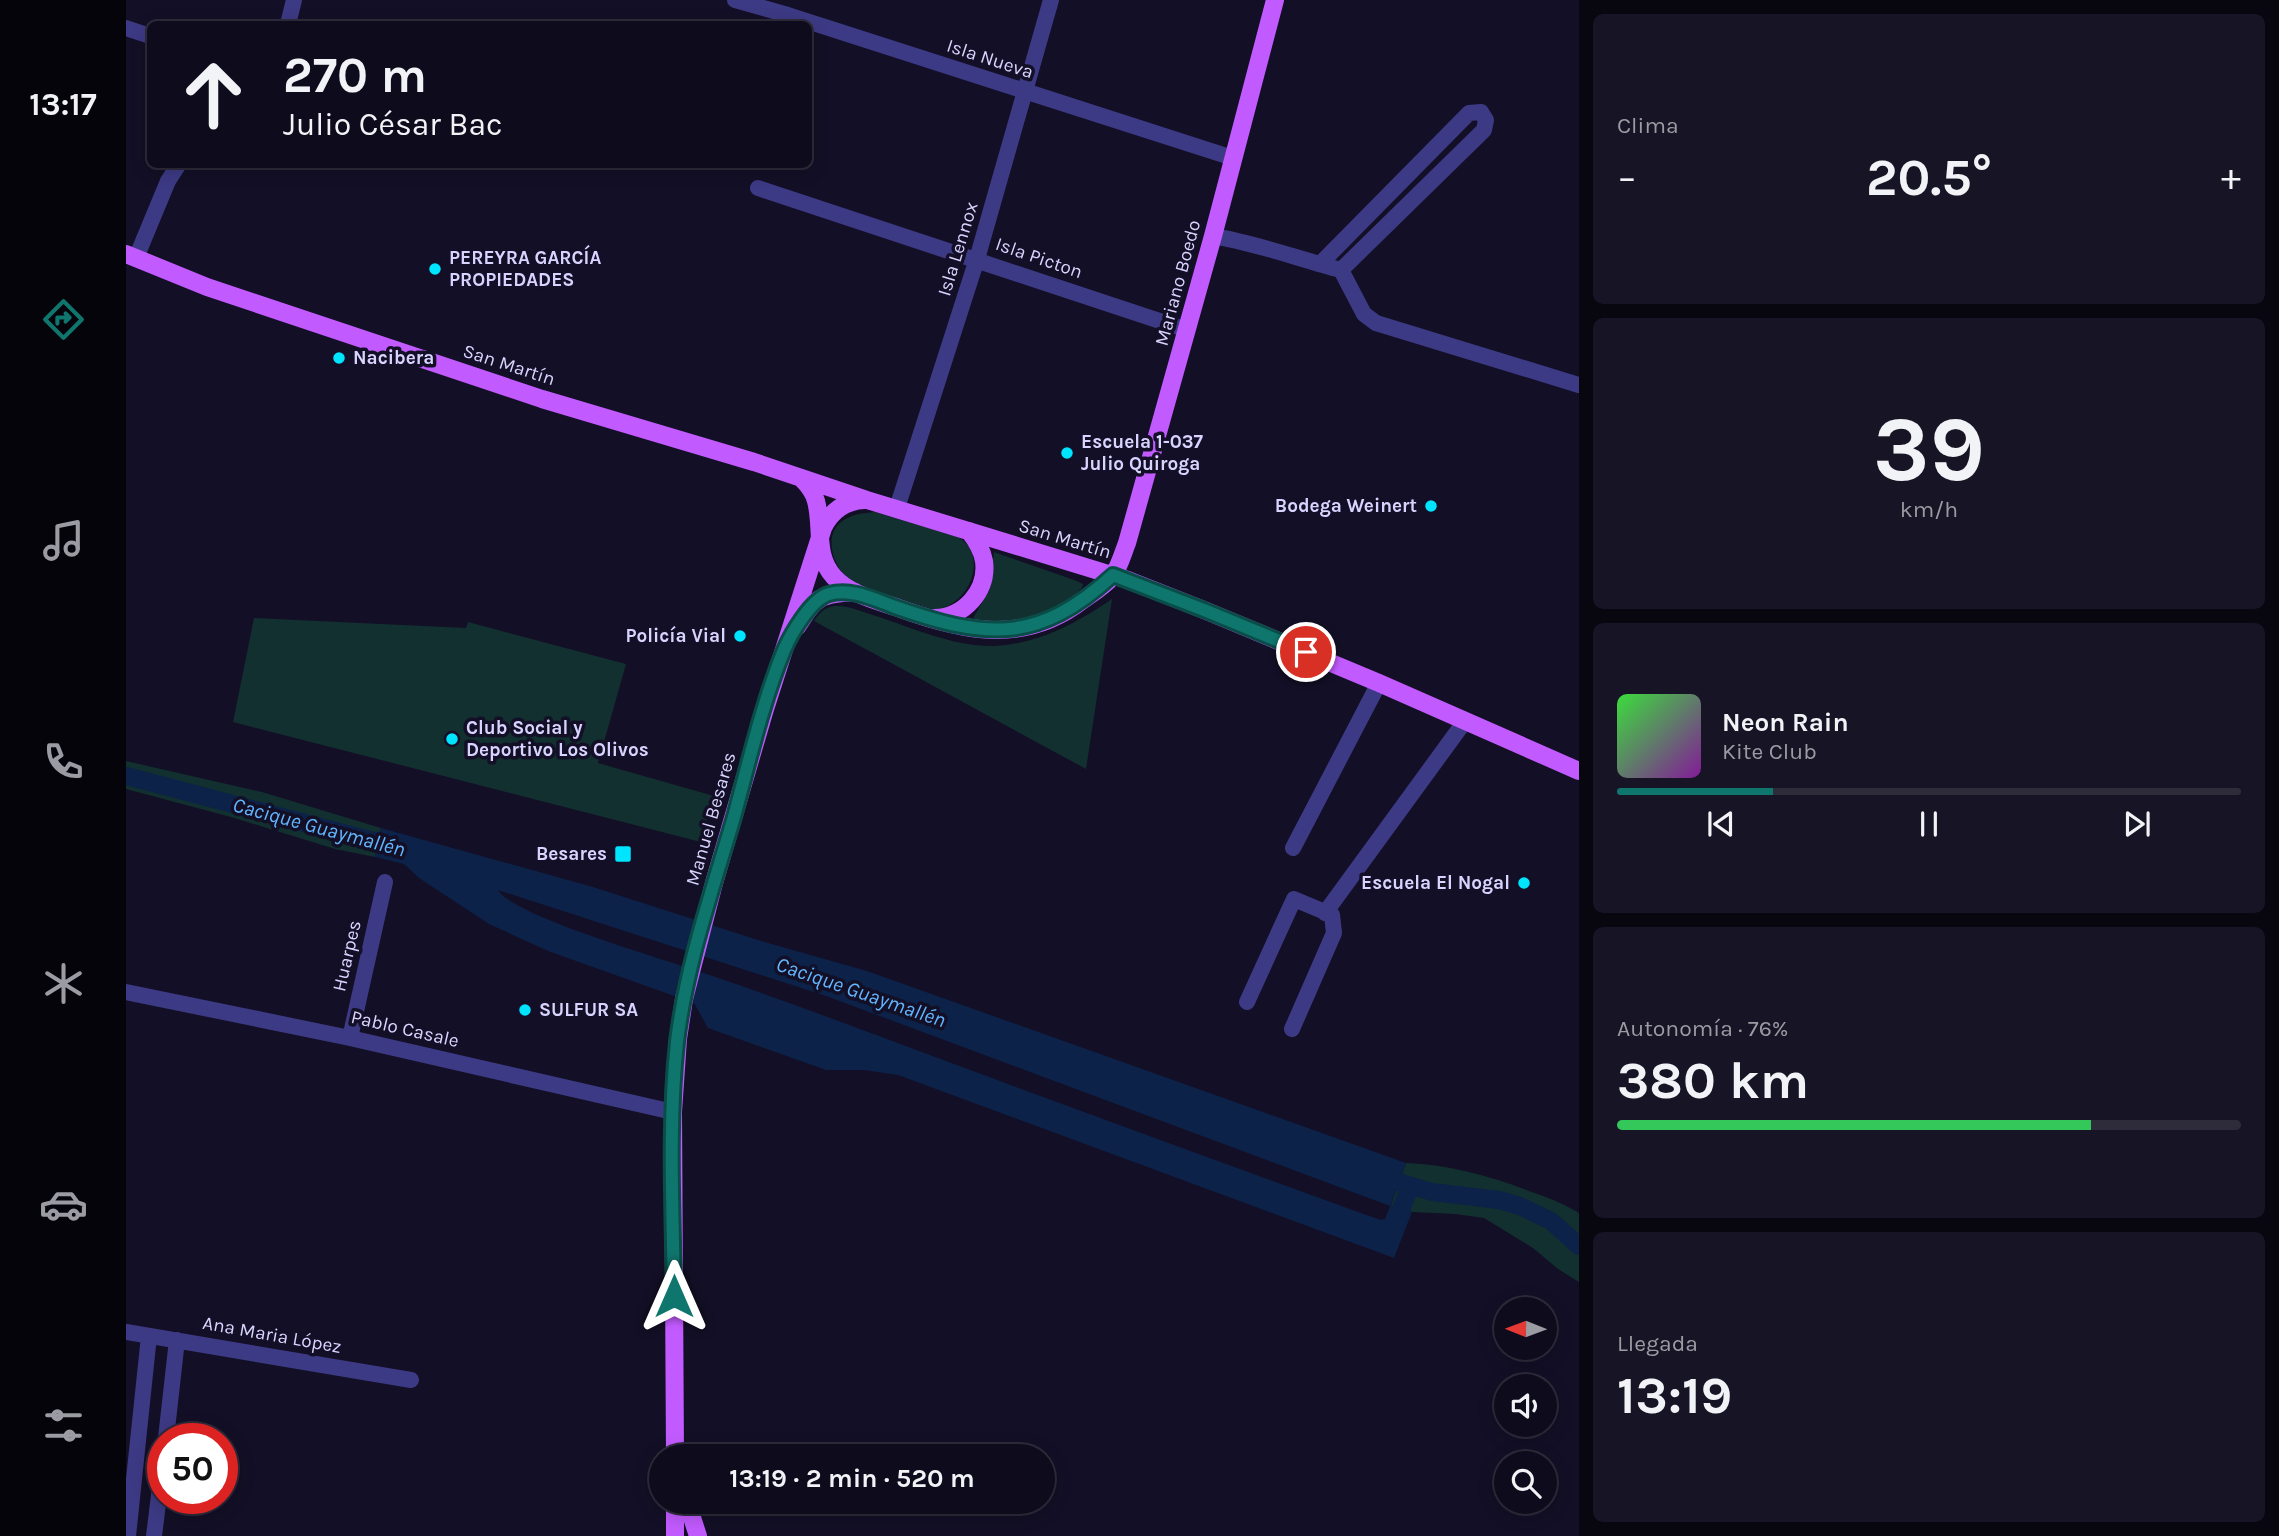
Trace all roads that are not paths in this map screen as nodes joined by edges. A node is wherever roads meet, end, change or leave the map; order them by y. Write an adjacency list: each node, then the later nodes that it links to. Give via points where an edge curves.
1 (294, 0): 5 (street)
2 (735, 0): 6 (street, Isla Nueva)
3 (1051, 0): 10 (street, Isla Lennox)
4 (1275, 0): 11 (main road, Mariano Boedo)
5 (289, 21)
6 (806, 21)
7 (812, 23): 10 (street, Isla Nueva)
8 (126, 27): 9 (street)
9 (147, 35)
10 (1026, 93): 11 (street, Isla Nueva); 16 (street, Isla Lennox)
11 (1233, 158): 14 (main road, Mariano Boedo)
12 (176, 168): 15 (street)
13 (758, 188): 16 (street, Isla Picton)
14 (1213, 236): 17 (street); 19 (main road, Mariano Boedo)
15 (131, 256): 21 (main road, San Martín, via 207,287 541,399)
16 (977, 259): 19 (street, Isla Picton); 23 (street, Isla Lennox)
17 (1320, 264): 18 (street); 18 (street, via 1469,113 1481,112 1486,120 1484,130)
18 (1341, 270): 20 (street, via 1364,314 1376,323)
19 (1187, 330): 26 (main road, Mariano Boedo, via 1127,543)
20 (1579, 385)
21 (802, 479): 22 (main road, San Martín); 25 (main road, via 816,500)
22 (867, 500): 23 (main road, San Martín); 25 (main road, via 837,509)
23 (897, 508): 24 (main road, San Martín)
24 (969, 531): 26 (main road, San Martín); 28 (main road, via 984,560 978,592 954,614)
25 (819, 539): 27 (main road, via 832,575); 29 (main road, Manuel Besares)
26 (1113, 575): 28 (main road, via 1076,606 1028,627 978,630); 30 (main road, San Martín)
27 (856, 592): 28 (main road); 29 (main road, via 819,599)
28 (921, 617)
29 (785, 648): 40 (main road, Manuel Besares, via 684,999)
30 (1379, 683): 31 (main road, San Martín); 33 (street)
31 (1465, 721): 32 (main road, San Martín); 35 (street)
32 (1579, 771)
33 (1293, 848)
34 (385, 882): 39 (street, Huarpes)
35 (1325, 913): 37 (street, via 1294,899); 38 (street, via 1332,915 1334,933)
36 (126, 992): 39 (street, Pablo Casale)
37 (1247, 1002)
38 (1292, 1029)
39 (350, 1038): 40 (street, Pablo Casale)
40 (673, 1112): 47 (main road, Manuel Besares)
41 (126, 1332): 42 (street, Ana Maria López)
42 (149, 1336): 43 (street, Ana Maria López); 45 (street)
43 (177, 1340): 44 (street, Ana Maria López); 46 (street)
44 (411, 1380)
45 (133, 1421): 51 (street)
46 (168, 1423)
47 (675, 1444)
48 (157, 1514): 52 (street)
49 (675, 1514): 53 (main road)
50 (691, 1514): 54 (main road)
51 (128, 1536)
52 (154, 1536)
53 (675, 1536)
54 (698, 1536)

